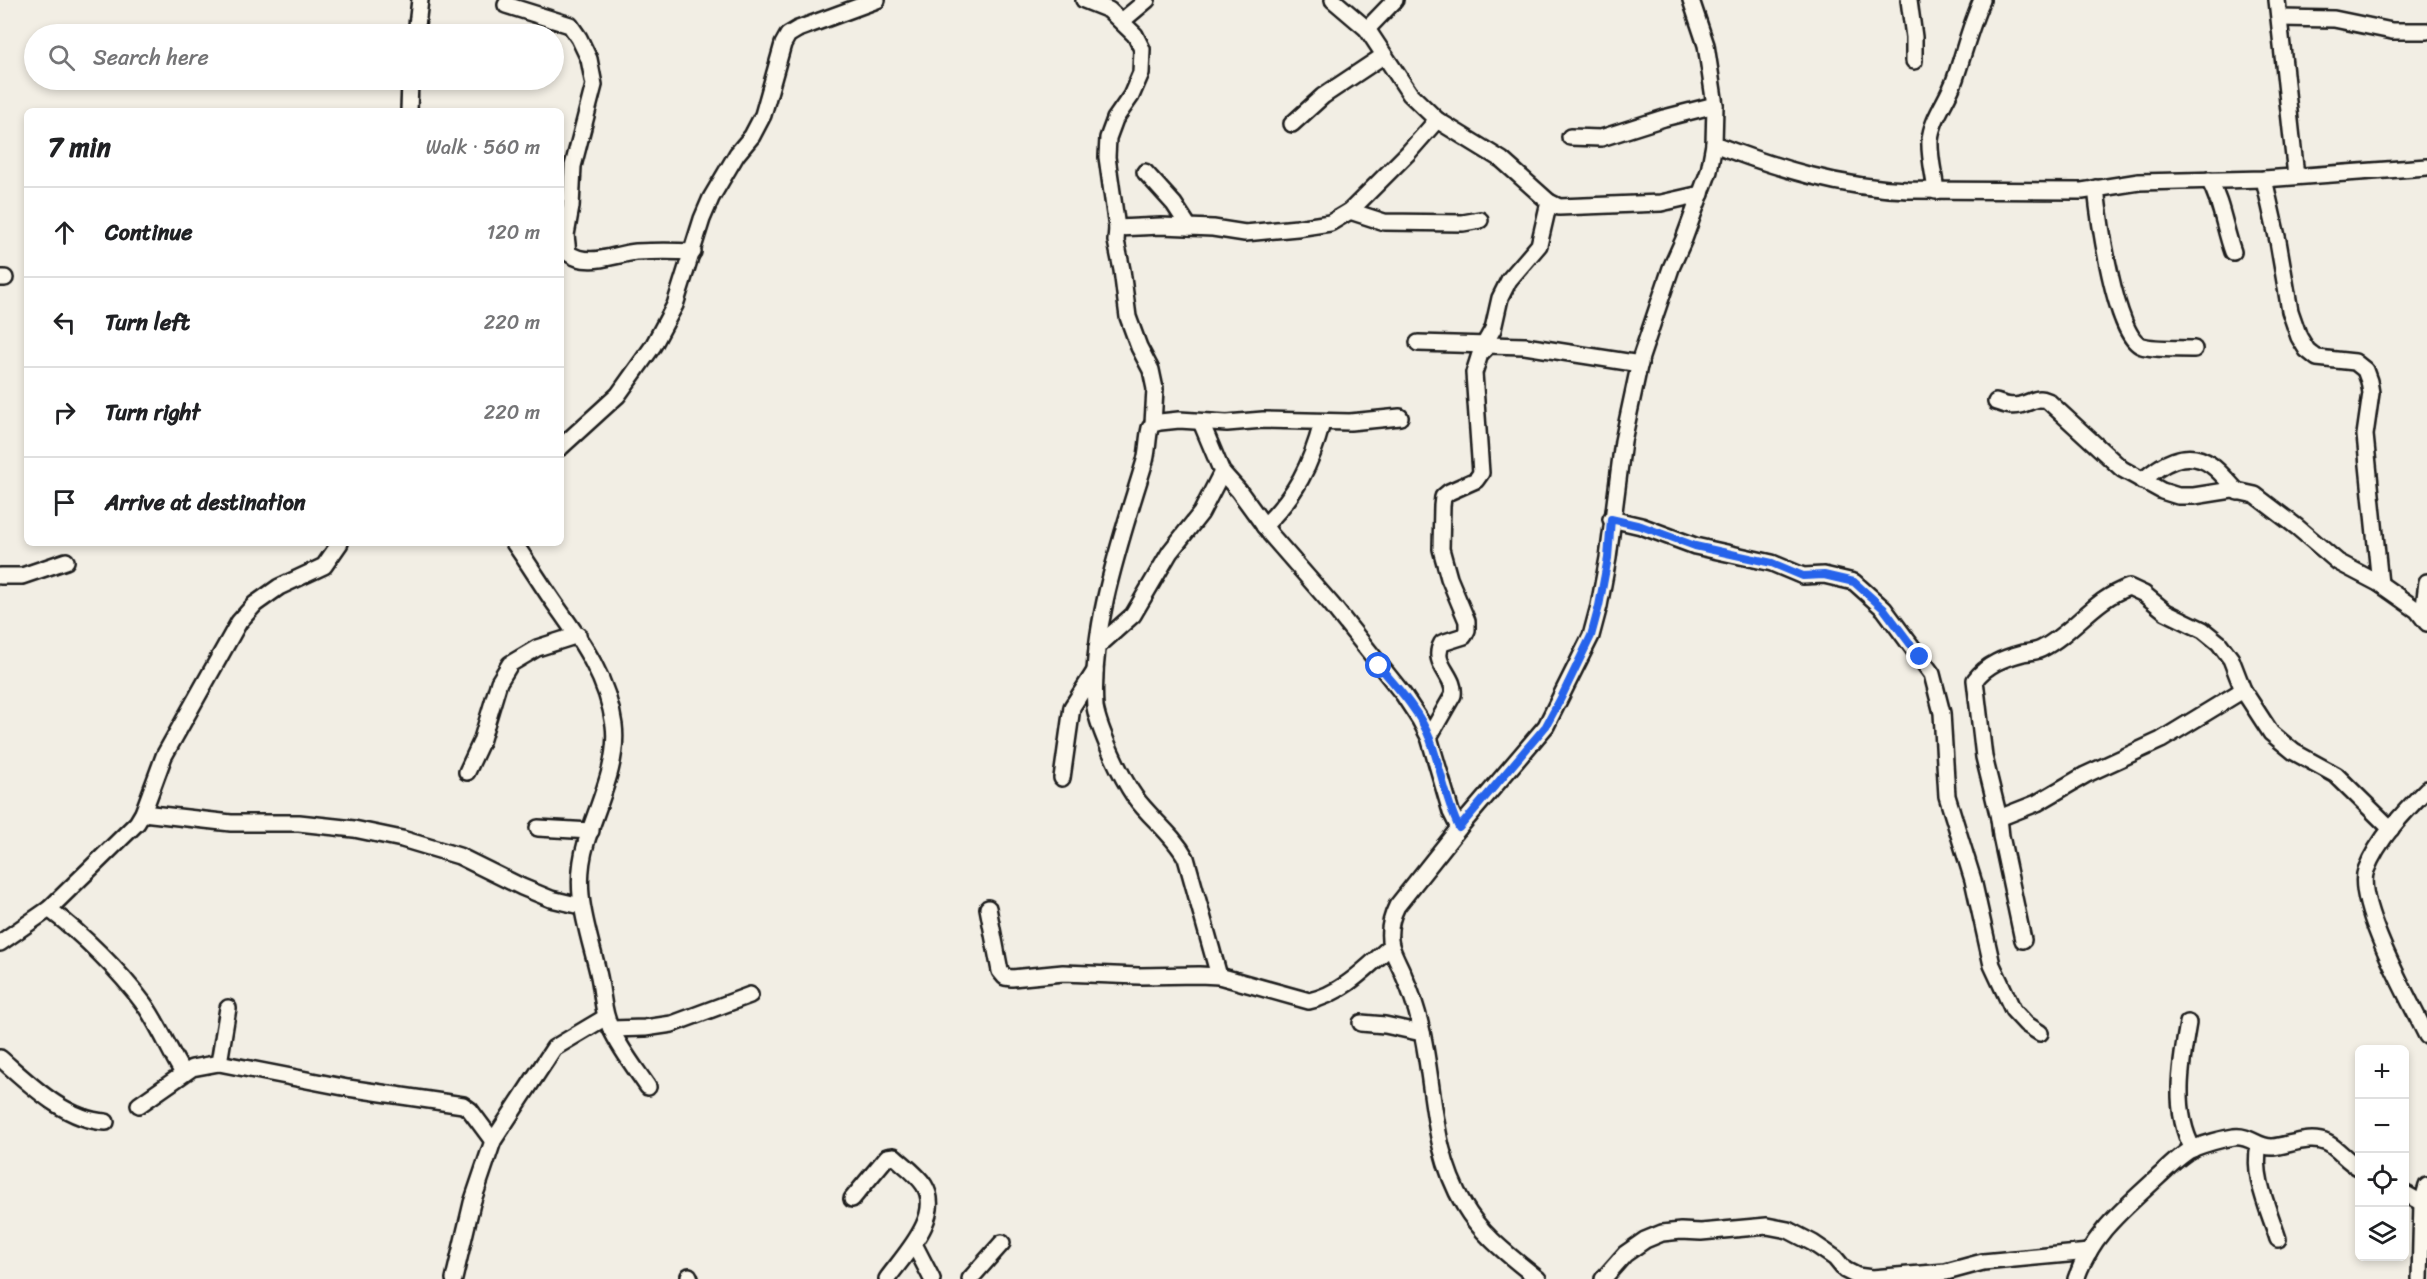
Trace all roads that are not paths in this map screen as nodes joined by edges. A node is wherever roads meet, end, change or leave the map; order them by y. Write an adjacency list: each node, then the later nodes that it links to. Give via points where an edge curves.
1 (420, 0): 14 (street)
2 (877, 0): 40 (street, via 788,35 763,115 711,198)
3 (1084, 0): 13 (street, via 1109,10)
4 (1147, 0): 13 (street)
5 (1333, 0): 15 (street)
6 (1395, 0): 15 (street)
7 (1691, 0): 20 (street, via 1706,45)
8 (1909, 0): 18 (street)
9 (1982, 0): 32 (street, via 1955,81 1930,137)
10 (2277, 0): 12 (street)
11 (507, 5): 35 (street, via 570,25 589,59 594,85)
12 (2280, 18): 16 (street, via 2334,19 2392,31); 28 (street)
13 (1122, 21): 39 (street, via 1142,49 1141,73 1108,138)
14 (417, 24)
15 (1367, 29): 17 (street)
16 (2427, 32)
17 (1383, 56): 22 (street, via 1410,94); 23 (street, via 1323,96)
18 (1914, 61)
19 (410, 90): 21 (street)
20 (1715, 105): 24 (street, via 1601,138); 25 (street)
21 (409, 108)
22 (1437, 120): 34 (street, via 1502,160); 36 (street)
23 (1292, 124)
24 (1569, 137)
25 (1714, 144): 32 (street, via 1821,178 1879,189); 33 (street)
26 (2427, 167): 28 (street)
27 (1145, 172): 38 (street)
28 (2296, 176): 29 (street)
29 (2264, 179): 30 (street); 62 (street, via 2299,338 2317,357 2355,362 2365,370 2369,381 2365,435)
30 (2209, 180): 31 (street); 41 (street, via 2221,205)
31 (2096, 188): 32 (street); 44 (street, via 2108,262 2123,324 2132,340 2142,346)
32 (1936, 190)
33 (1701, 194): 34 (street, via 1661,203 1593,207 1558,207); 45 (street, via 1671,268)
34 (1550, 202): 43 (street, via 1539,245 1509,280)
35 (566, 208): 40 (street, via 566,246 575,258 595,260 633,252)
36 (1350, 210): 37 (street, via 1384,222); 38 (street, via 1330,223 1297,228 1245,233)
37 (1480, 220)
38 (1189, 227): 39 (street)
39 (1117, 228): 50 (street, via 1128,317 1155,389)
40 (693, 252): 51 (street, via 675,305 653,346 618,395)
41 (2233, 252)
42 (1418, 343): 43 (street)
43 (1487, 345): 45 (street, via 1525,345); 68 (street, via 1474,373 1481,473 1476,480 1443,497 1442,506 1441,549 1467,630 1464,636 1442,643 1438,650 1439,661 1454,688)
44 (2194, 349)
45 (1640, 364): 55 (street)
46 (1996, 402): 53 (street, via 2009,406 2036,398 2048,401 2121,469)
47 (1400, 417): 49 (street)
48 (1201, 422): 49 (street); 50 (street); 52 (street)
49 (1322, 423): 56 (street, via 1301,483)
50 (1153, 424): 65 (street)
51 (564, 444)
52 (1221, 472): 56 (street); 65 (street, via 1201,513 1170,552 1133,615)
53 (2142, 481): 54 (street, via 2178,496); 54 (street, via 2168,461 2194,459 2210,465)
54 (2238, 492): 62 (street, via 2255,495 2268,503 2338,562)
55 (1611, 519): 75 (street, via 1608,558 1591,636 1561,698 1546,726); 91 (street, via 1705,549 1772,563 1803,576 1824,575 1854,582 1884,609 1932,674 1942,713 1947,796 1973,880 1992,965 2013,1010)
56 (1264, 526): 68 (street, via 1403,694)
57 (338, 546): 72 (street, via 324,566 279,587 255,604 239,622 164,756)
58 (516, 546): 64 (street)
59 (66, 561): 60 (street, via 22,576)
60 (0, 576)
61 (2427, 582): 63 (street)
62 (2380, 584): 63 (street)
63 (2425, 619)
64 (578, 635): 69 (street, via 537,648 510,664 499,682 481,742); 77 (street, via 604,683 614,725 612,761)
65 (1097, 647): 66 (street)
66 (1095, 671): 70 (street, via 1072,707); 84 (street, via 1095,706 1100,723 1135,797 1177,842 1186,858)
67 (2242, 690): 73 (street, via 2161,740); 73 (street, via 2231,659 2203,630 2154,605 2144,594 2129,587 2117,591 2054,642 1989,666 1975,680 1984,757); 76 (street, via 2279,742 2336,775)
68 (1429, 737): 75 (street)
69 (467, 772)
70 (1062, 778)
71 (2427, 789): 76 (street)
72 (143, 813): 78 (street, via 231,823 299,823 402,839 459,856 541,895); 80 (street, via 122,839)
73 (1999, 818): 81 (street)
74 (538, 828): 77 (street)
75 (1459, 828): 83 (street, via 1397,906 1392,918)
76 (2391, 829): 92 (street, via 2366,871 2364,884 2391,964)
77 (591, 831): 78 (street, via 579,884)
78 (581, 906): 87 (street)
79 (988, 908): 84 (street, via 1000,972 1005,977 1063,973)
80 (49, 909): 82 (street); 95 (street, via 71,925 132,990 154,1020)
81 (2023, 940)
82 (0, 943)
83 (1391, 946): 84 (street, via 1335,992 1309,1001); 90 (street, via 1415,1004)
84 (1219, 976)
85 (750, 995): 87 (street, via 672,1024 645,1028)
86 (228, 1008): 94 (street)
87 (609, 1023): 96 (street); 99 (street, via 554,1048)
88 (1361, 1023): 90 (street)
89 (2188, 1023): 101 (street, via 2180,1076 2181,1112 2185,1135)
90 (1422, 1033): 115 (street, via 1440,1148 1463,1203 1492,1241)
91 (2040, 1033)
92 (2427, 1036)
93 (0, 1058): 98 (street, via 77,1116)
94 (219, 1064): 95 (street); 99 (street, via 359,1090 463,1104)
95 (183, 1073): 97 (street)
96 (648, 1087)
97 (139, 1105)
98 (106, 1122)
99 (493, 1141): 111 (street, via 472,1203)
100 (2259, 1146): 101 (street, via 2246,1137 2236,1137); 102 (street, via 2308,1140 2327,1143); 107 (street, via 2261,1185)
101 (2193, 1149): 110 (street, via 2124,1206)
102 (2355, 1166)
103 (2427, 1186): 106 (street)
104 (2409, 1195): 106 (street)
105 (852, 1198): 109 (street, via 887,1157 894,1156 918,1177 929,1196 928,1211)
106 (2422, 1203): 118 (street)
107 (2278, 1239)
108 (1002, 1243): 114 (street)
109 (914, 1244): 112 (street); 113 (street)
110 (2089, 1252): 116 (street, via 1872,1278 1845,1270 1814,1243 1788,1230 1767,1226 1662,1233 1625,1254); 117 (street)
111 (454, 1279)
112 (886, 1279)
113 (932, 1279)
114 (970, 1279)
115 (1538, 1279)
116 (1603, 1279)
117 (2076, 1279)
118 (2420, 1279)

